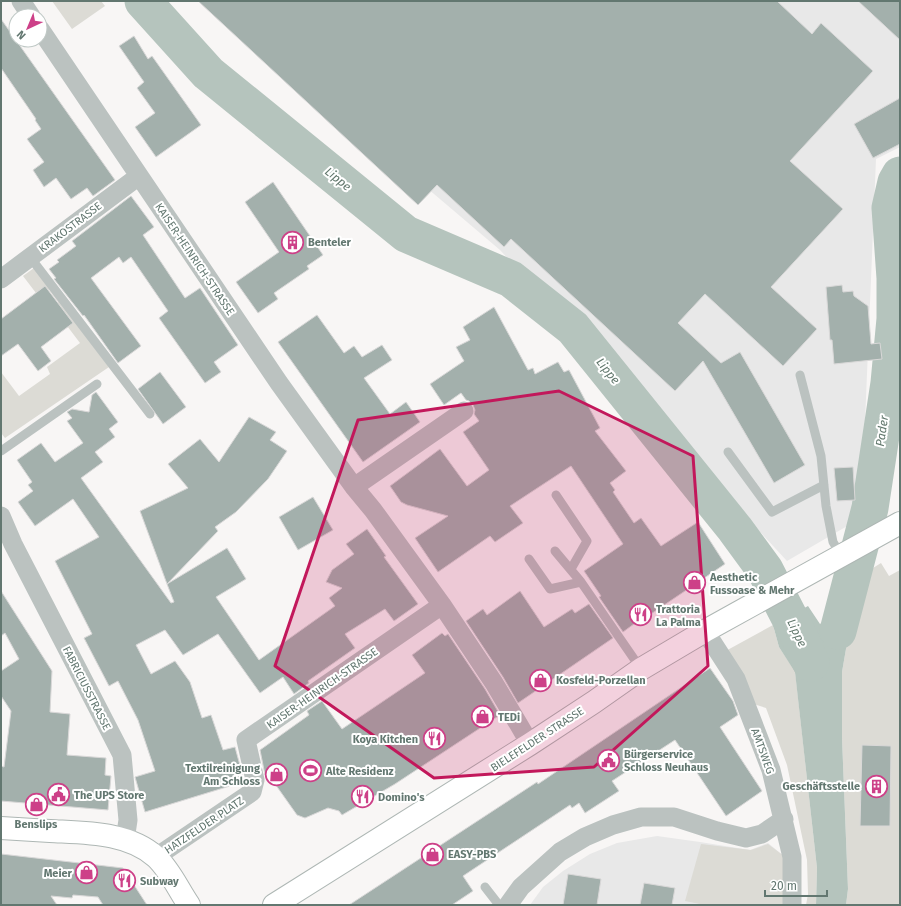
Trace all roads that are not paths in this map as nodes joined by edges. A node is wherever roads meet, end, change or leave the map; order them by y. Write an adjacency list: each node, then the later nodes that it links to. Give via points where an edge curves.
1 (48, 41): 2 (street, KAISER-HEINRICH-STRASSE)
2 (139, 176): 3 (street, KRAKOSTRASSE); 12 (street, KAISER-HEINRICH-STRASSE, via 279,383)
3 (30, 257): 4 (street, KRAKOSTRASSE); 8 (lane)
4 (1, 279)
5 (800, 375): 11 (lane, via 821,456)
6 (97, 384): 9 (lane)
7 (464, 411): 12 (street)
8 (150, 414)
9 (1, 451)
10 (728, 452): 11 (lane, via 772,512)
11 (824, 485): 18 (lane, via 832,542)
12 (354, 487): 22 (street, KAISER-HEINRICH-STRASSE)
13 (556, 495): 20 (lane, via 588,541)
14 (1, 516): 16 (street, FABRICIUSSTRASSE)
15 (896, 525): 18 (main road, BIELEFELDER STRASSE)
16 (7, 547): 29 (street, FABRICIUSSTRASSE, via 122,755 128,820)
17 (555, 551): 20 (lane)
18 (843, 554): 23 (main road, BIELEFELDER STRASSE)
19 (530, 559): 21 (lane, via 550,589)
20 (571, 569): 21 (lane)
21 (581, 582): 24 (lane)
22 (442, 605): 25 (street, KAISER-HEINRICH-STRASSE, via 494,683); 26 (street, KAISER-HEINRICH-STRASSE, via 246,740 255,780)
23 (705, 631): 24 (main road, BIELEFELDER STRASSE); 27 (street, AMTSWEG, via 736,679 771,770)
24 (641, 670): 25 (main road, BIELEFELDER STRASSE)
25 (530, 744): 33 (main road, BIELEFELDER STRASSE)
26 (252, 792): 30 (street, HATZFELDER PLATZ)
27 (784, 820): 35 (street, via 762,834 746,838 674,817 641,817 613,825 585,837 560,852 521,887); 36 (street, AMTSWEG, via 792,858)
28 (1, 828): 29 (main road, via 77,832)
29 (125, 840): 30 (main road, via 141,846)
30 (156, 857): 32 (main road)
31 (485, 886): 34 (lane)
32 (189, 905)
33 (274, 905)
34 (499, 905)
35 (508, 905)
36 (792, 905)

